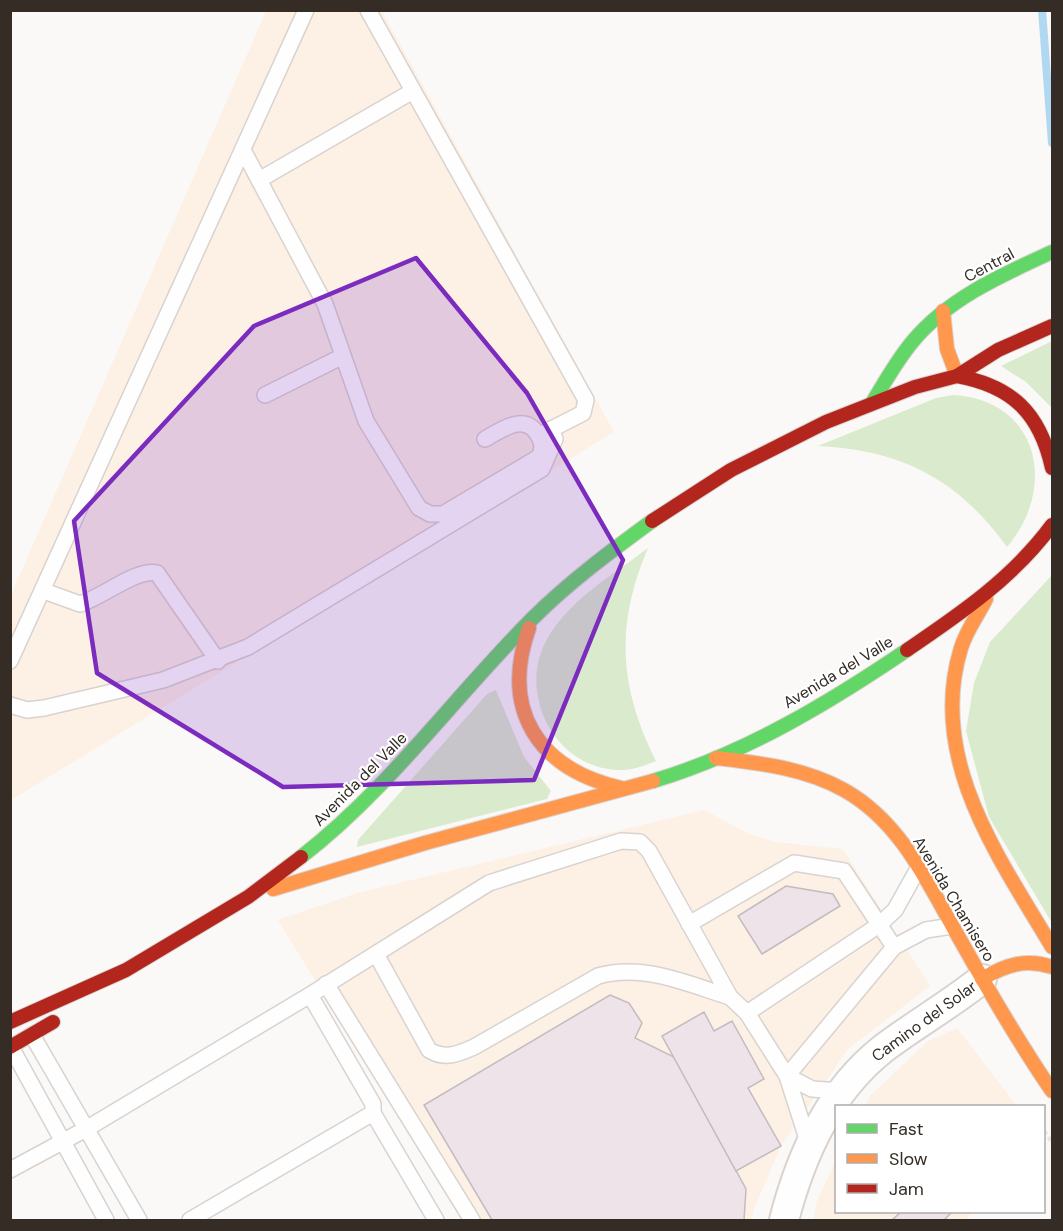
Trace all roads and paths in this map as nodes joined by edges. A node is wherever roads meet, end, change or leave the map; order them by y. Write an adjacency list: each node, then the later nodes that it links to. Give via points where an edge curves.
1 (306, 10): 4 (lane)
2 (368, 10): 3 (lane)
3 (413, 91): 5 (lane); 13 (lane, via 586,400 582,413)
4 (243, 150): 5 (lane); 18 (lane)
5 (259, 180): 9 (lane, via 325,304)
6 (1053, 252): 7 (street, Central)
7 (943, 310): 10 (street, via 947,348); 12 (street, Central, via 905,351)
8 (1053, 326): 10 (street, Avenida del Valle, via 998,350)
9 (343, 356): 11 (lane); 13 (lane, via 366,421 419,508 429,514 443,514 539,457)
10 (957, 376): 12 (street, Avenida del Valle); 15 (street, Avenida del Valle, via 995,386 1021,403 1042,430)
11 (266, 395)
12 (872, 403): 19 (street, Avenida del Valle, via 780,444 683,499 601,558)
13 (545, 433): 14 (lane, via 515,424); 21 (lane, via 555,439 542,469 249,647)
14 (485, 439)
15 (1053, 468)
16 (1052, 518): 17 (street, Avenida del Valle, via 1044,537)
17 (995, 585): 23 (street, Avenida del Valle, via 945,624 846,689); 31 (street, via 969,627 953,670 948,711 950,734 969,800)
18 (44, 591): 20 (lane); 21 (lane, via 80,604 143,573 157,573)
19 (534, 618): 24 (street, Avenida del Valle, via 522,647 518,678 529,726 547,753 568,771 593,783); 26 (street, Avenida del Valle, via 385,779 321,841)
20 (10, 661)
21 (218, 661): 22 (lane, via 164,680 44,708 27,710)
22 (10, 705)
23 (716, 758): 24 (street, Avenida del Valle, via 665,778); 25 (street, Avenida Chamisero, via 781,766 840,788 885,820)
24 (621, 788): 26 (street, Avenida del Valle)
25 (919, 867): 28 (lane, via 906,894); 29 (street, Avenida Chamisero)
26 (248, 897): 34 (street, Avenida del Valle)
27 (689, 924): 28 (lane, via 794,863 844,871); 32 (lane, via 649,851 640,842 621,841 489,883); 38 (lane)
28 (879, 925): 30 (lane); 39 (lane)
29 (952, 926): 30 (lane, via 926,930); 35 (street, Avenida Chamisero)
30 (894, 947): 43 (lane)
31 (1053, 947)
32 (376, 954): 36 (lane); 38 (lane, via 429,1050 437,1055 454,1056 474,1047 598,976 612,972 644,971)
33 (1053, 967): 35 (street, via 1022,961)
34 (126, 970): 40 (street, Avenida del Valle); 41 (street, Avenida del Valle)
35 (982, 979): 44 (street, Camino del Solar, via 884,1048); 45 (street, Avenida Chamisero)
36 (326, 984): 37 (lane); 55 (lane)
37 (310, 995): 46 (lane, via 373,1104); 47 (lane)
38 (730, 997): 39 (lane)
39 (747, 1013): 43 (lane)
40 (10, 1022)
41 (32, 1035): 42 (street, Avenida del Valle); 47 (lane)
42 (10, 1047): 48 (lane)
43 (787, 1076): 44 (lane, via 812,1089); 49 (lane)
44 (841, 1091): 49 (street, Camino del Solar)
45 (1053, 1091)
46 (373, 1113): 53 (lane); 54 (lane)
47 (86, 1129): 48 (lane); 52 (lane)
48 (63, 1142): 50 (lane); 51 (lane)
49 (809, 1145): 56 (street, Camino del Solar)
50 (10, 1170)
51 (106, 1221)
52 (139, 1221)
53 (190, 1221)
54 (435, 1221)
55 (472, 1221)
56 (784, 1221)

